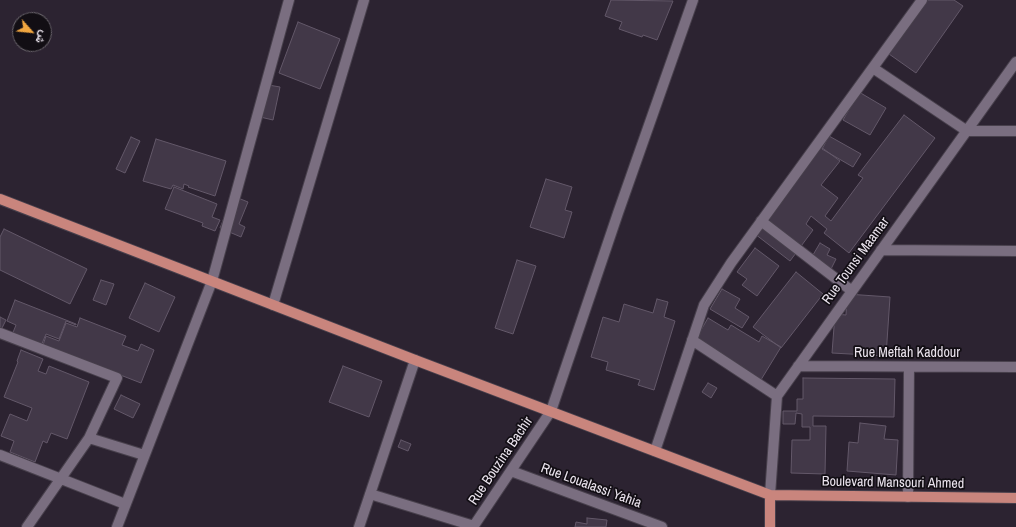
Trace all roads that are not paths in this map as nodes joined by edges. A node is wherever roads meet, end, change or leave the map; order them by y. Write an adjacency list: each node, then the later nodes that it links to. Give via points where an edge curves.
1 (289, 0): 13 (street)
2 (364, 0): 15 (street)
3 (693, 0): 23 (street, Rue Bouzina Bachir)
4 (922, 0): 6 (street)
5 (1016, 62): 7 (street, Rue Tounsi Maamar)
6 (872, 68): 7 (street); 10 (street)
7 (967, 131): 8 (street); 11 (street, Rue Tounsi Maamar)
8 (1016, 131)
9 (0, 199): 13 (main road)
10 (761, 222): 14 (street); 17 (street, via 704,305)
11 (881, 250): 12 (street); 14 (street, Rue Tounsi Maamar)
12 (1016, 252)
13 (212, 281): 15 (main road); 27 (street)
14 (852, 291): 19 (street, Rue Tounsi Maamar)
15 (273, 305): 18 (main road)
16 (0, 333): 24 (street, via 117,378)
17 (692, 340): 22 (street); 25 (street)
18 (415, 360): 23 (main road); 30 (street)
19 (798, 366): 20 (street, Rue Meftah Kaddour); 22 (street, Rue Tounsi Maamar)
20 (909, 367): 21 (street, Rue Meftah Kaddour); 32 (street)
21 (1016, 367)
22 (777, 396): 31 (street)
23 (551, 411): 25 (main road); 28 (street, Rue Bouzina Bachir)
24 (89, 438): 27 (street); 29 (street)
25 (655, 451): 31 (main road)
26 (0, 455): 29 (street)
27 (144, 455): 34 (street)
28 (511, 471): 38 (street, Rue Bouzina Bachir); 39 (street, Rue Loualassi Yahia)
29 (60, 479): 34 (street); 35 (street)
30 (370, 494): 37 (street); 38 (street)
31 (770, 495): 32 (main road, Boulevard Mansouri Ahmed); 40 (main road)
32 (908, 497): 33 (main road, Boulevard Mansouri Ahmed)
33 (1016, 498)
34 (125, 504): 36 (street)
35 (27, 527)
36 (116, 527)
37 (359, 527)
38 (473, 527)
39 (662, 527)
40 (770, 527)

